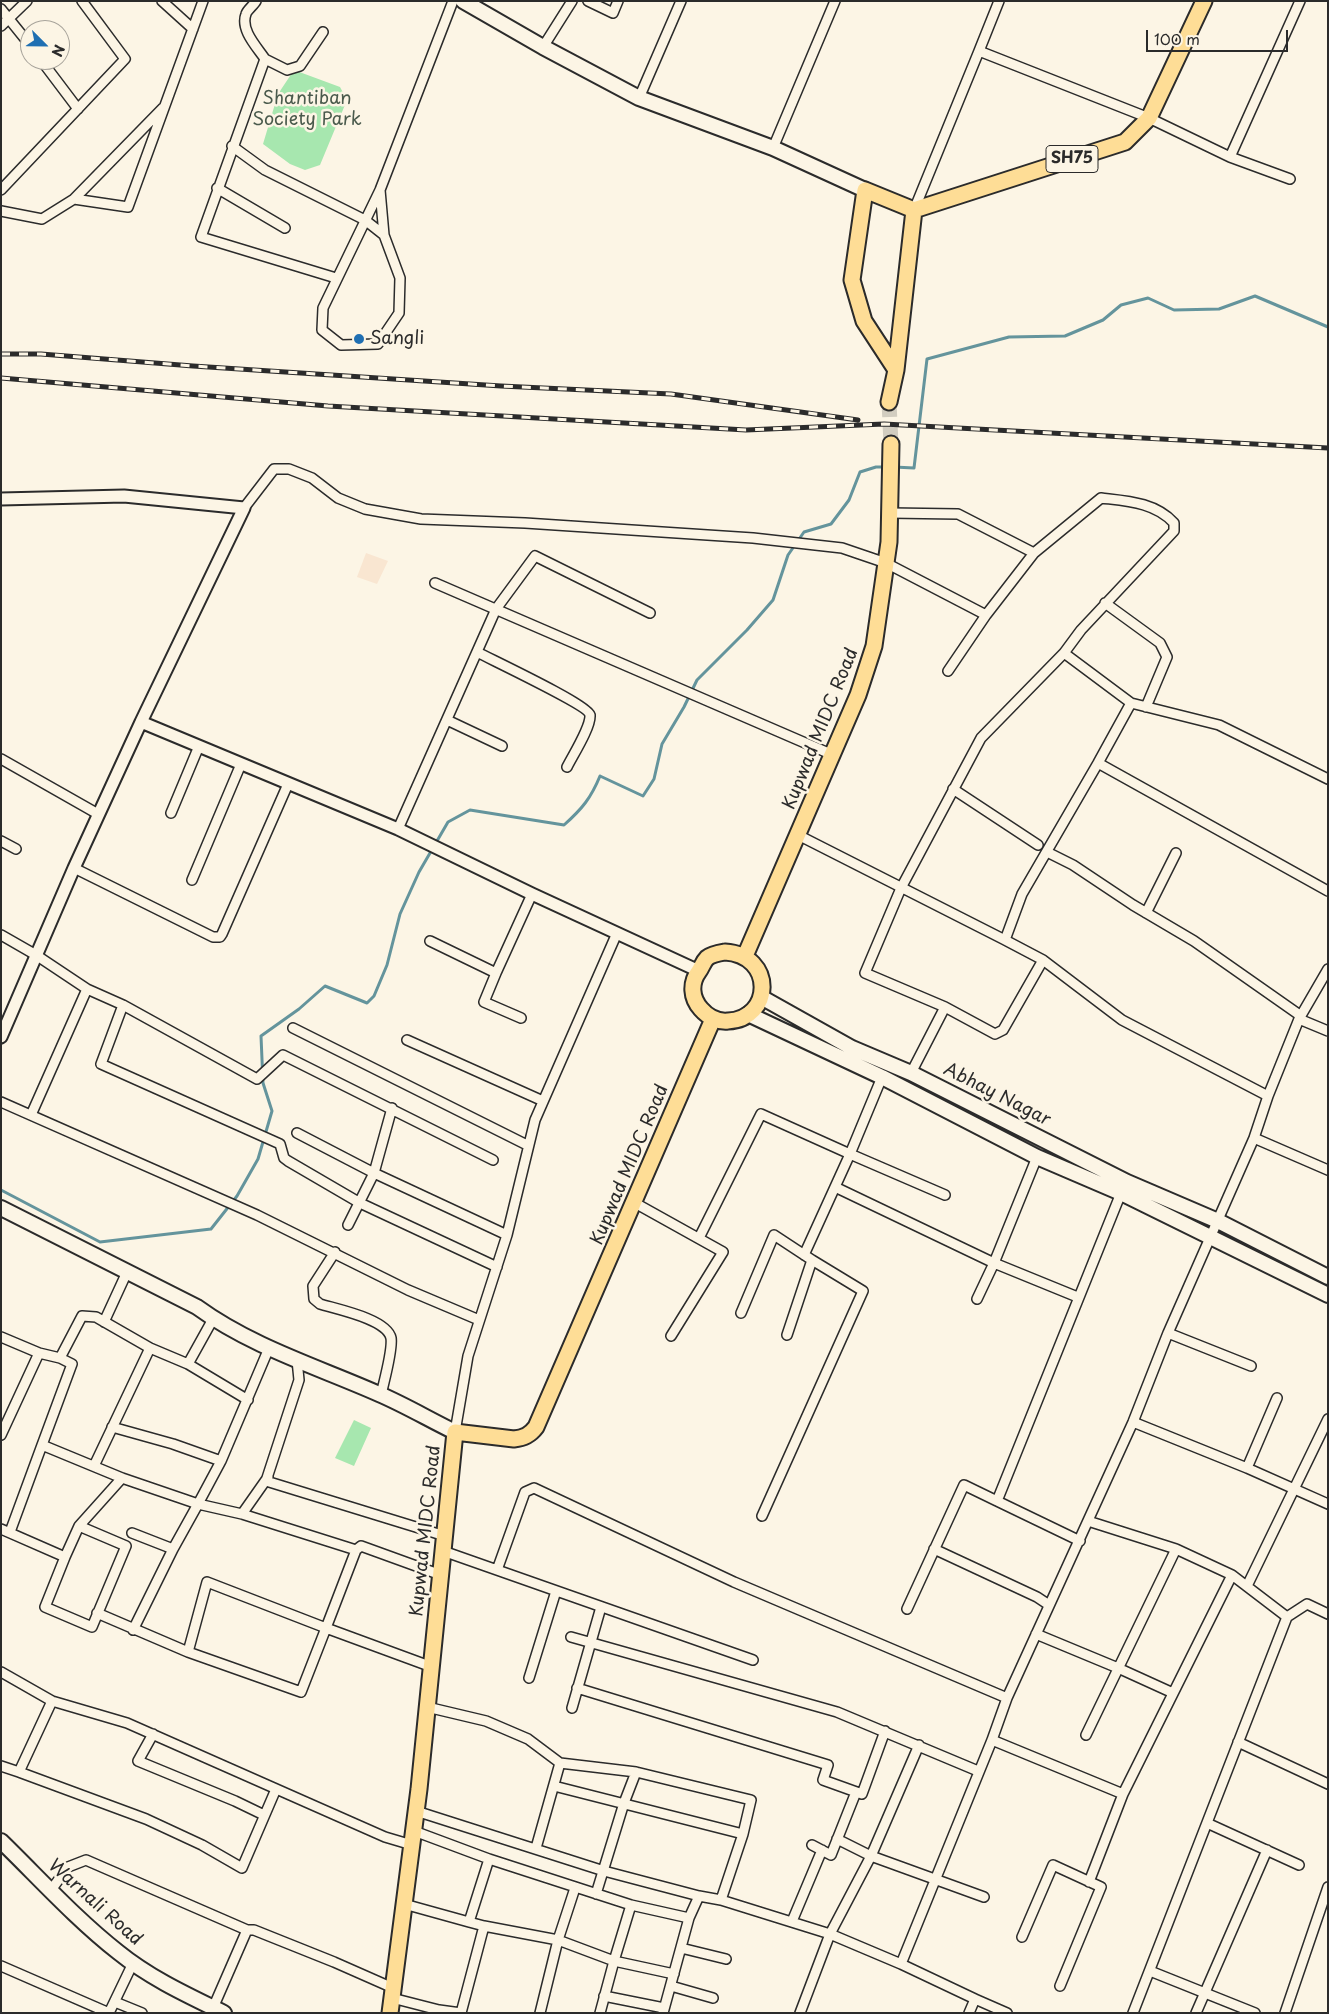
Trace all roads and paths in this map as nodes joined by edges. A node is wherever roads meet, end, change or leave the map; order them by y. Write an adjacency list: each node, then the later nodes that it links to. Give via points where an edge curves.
1 (26, 1): 17 (street)
2 (82, 1): 28 (street, via 125,59)
3 (162, 1): 19 (street)
4 (203, 1): 19 (street)
5 (256, 1): 24 (street, via 246,14 245,26)
6 (453, 1): 36 (street)
7 (463, 1): 22 (main road)
8 (572, 1): 22 (street)
9 (588, 1): 10 (street, via 613,13)
10 (618, 1)
11 (681, 1): 26 (street)
12 (835, 1): 31 (street)
13 (999, 1): 23 (street)
14 (1204, 1): 29 (main road, SH75)
15 (1296, 3): 32 (street)
16 (1, 9): 17 (street)
17 (10, 18): 18 (street); 20 (street)
18 (1, 26)
19 (193, 29): 27 (street)
20 (20, 32)
21 (323, 32): 24 (street, via 300,66 287,70)
22 (543, 47): 26 (main road)
23 (979, 51): 29 (street); 39 (street)
24 (264, 59): 30 (street)
25 (49, 70): 28 (street)
26 (640, 98): 31 (main road)
27 (166, 105): 38 (street); 38 (street, via 128,207)
28 (78, 109): 35 (street)
29 (1149, 118): 32 (street); 39 (main road, SH75, via 1125,142)
30 (232, 146): 34 (street); 41 (street, via 265,170)
31 (773, 148): 37 (main road)
32 (1230, 157): 33 (street)
33 (1290, 179)
34 (217, 188): 42 (street); 44 (street, via 201,237)
35 (1, 190)
36 (380, 190): 41 (street); 43 (street)
37 (864, 190): 39 (main road); 45 (main road, via 852,280 864,321)
38 (74, 199): 40 (street, via 42,218)
39 (914, 210): 45 (main road)
40 (1, 211)
41 (365, 220): 43 (street); 44 (street)
42 (285, 228)
43 (384, 235): 44 (street, via 400,278 399,313 378,344 341,345 322,330 323,308)
44 (336, 278)
45 (896, 370): 46 (main road)
46 (889, 402)
47 (891, 444): 50 (main road, Kupwad MIDC Road)
48 (1, 499): 49 (street, via 124,496)
49 (244, 508): 52 (street, via 274,468 290,469 312,478 338,498 366,509 421,519 753,538 842,548); 64 (street)
50 (890, 513): 51 (street, via 958,514); 52 (main road, Kupwad MIDC Road)
51 (1034, 553): 54 (street, via 1100,498 1138,502 1169,517 1174,523 1174,531); 57 (street)
52 (886, 564): 57 (street); 67 (main road, Kupwad MIDC Road, via 874,646)
53 (435, 583): 55 (street)
54 (1106, 603): 59 (street); 62 (street, via 1160,642 1167,657)
55 (496, 609): 56 (street, via 535,556); 58 (street); 67 (street)
56 (650, 613)
57 (986, 615): 60 (street)
58 (477, 652): 63 (street); 71 (street, via 588,710 588,726)
59 (1064, 653): 61 (street); 74 (street, via 981,738)
60 (948, 671)
61 (1131, 703): 62 (street); 69 (street)
62 (1146, 707): 72 (street, via 1219,725)
63 (447, 720): 66 (street); 77 (street)
64 (141, 722): 65 (street); 76 (street)
65 (198, 746): 70 (street); 75 (street)
66 (502, 746)
67 (833, 755): 78 (main road, Kupwad MIDC Road)
68 (1, 759): 76 (street)
69 (1098, 763): 82 (street); 87 (street)
70 (241, 764): 73 (street); 85 (street)
71 (567, 767)
72 (1328, 779)
73 (288, 784): 77 (street); 84 (street, via 220,937 213,937)
74 (953, 789): 80 (street); 86 (street)
75 (171, 813)
76 (98, 814): 84 (street)
77 (398, 829): 88 (street)
78 (798, 836): 86 (street); 95 (main road, Kupwad MIDC Road)
79 (1, 841): 81 (street)
80 (1038, 846)
81 (16, 849)
82 (1047, 852): 89 (street); 92 (street, via 1022,894)
83 (1176, 853): 89 (street)
84 (74, 868): 94 (street)
85 (192, 880)
86 (901, 888): 92 (street); 103 (street, via 865,973)
87 (1328, 891)
88 (532, 894): 90 (street); 99 (street)
89 (1146, 912): 105 (street, via 1230,966)
90 (617, 933): 98 (street); 115 (street)
91 (1, 934): 94 (street)
92 (1005, 940): 96 (street)
93 (430, 941): 99 (street)
94 (36, 955): 100 (street); 110 (street)
95 (745, 956): 98 (main road, via 735,952 715,954 706,959); 101 (main road, via 759,971)
96 (1043, 960): 103 (street, via 1000,1033 995,1034); 114 (street, via 1122,1020)
97 (1328, 969): 105 (street)
98 (699, 971): 107 (main road, via 692,986 694,996 698,1006)
99 (496, 973): 106 (street, via 484,1002)
100 (87, 989): 102 (street); 118 (street)
101 (761, 997): 104 (main road); 112 (main road, Abhay Nagar, via 852,1048)
102 (123, 1005): 117 (street, via 257,1079 283,1055); 130 (street, via 101,1064 280,1144 288,1162)
103 (945, 1008): 112 (street)
104 (748, 1014): 107 (main road, via 734,1021); 113 (main road)
105 (1300, 1017): 109 (street); 114 (street)
106 (521, 1018)
107 (713, 1018): 131 (main road, Kupwad MIDC Road)
108 (293, 1028): 121 (street)
109 (1328, 1031)
110 (1, 1037)
111 (407, 1040): 115 (street)
112 (911, 1073): 133 (main road, Abhay Nagar, via 1127,1182)
113 (882, 1077): 122 (street); 123 (main road)
114 (1268, 1096): 120 (street)
115 (543, 1101): 121 (street)
116 (1, 1102): 118 (street)
117 (392, 1108): 124 (street); 126 (street)
118 (31, 1115): 138 (street, via 257,1214)
119 (297, 1133): 126 (street)
120 (1254, 1138): 125 (street); 133 (street)
121 (527, 1145): 135 (street)
122 (850, 1154): 127 (street); 129 (street); 136 (street, via 761,1114)
123 (1037, 1157): 128 (main road); 140 (street)
124 (493, 1160)
125 (1328, 1170)
126 (374, 1172): 130 (street); 135 (street)
127 (835, 1187): 139 (street); 140 (street)
128 (1121, 1193): 137 (main road); 177 (street)
129 (945, 1195)
130 (360, 1203): 134 (street); 141 (street)
131 (635, 1203): 136 (street); 168 (main road, Kupwad MIDC Road, via 531,1434 514,1439)
132 (1, 1208): 142 (main road)
133 (1218, 1221): 137 (street); 143 (main road, Abhay Nagar)
134 (348, 1225)
135 (507, 1235): 141 (street)
136 (699, 1238): 153 (street, via 723,1252)
137 (1210, 1238): 144 (main road); 151 (street)
138 (334, 1252): 149 (street, via 408,1290); 162 (street, via 313,1286 314,1298 320,1304 370,1319 386,1330 391,1338)
139 (808, 1257): 147 (street, via 774,1235); 152 (street); 181 (street, via 863,1291)
140 (994, 1263): 145 (street); 146 (street)
141 (497, 1266): 149 (street)
142 (127, 1272): 148 (main road, via 197,1307); 150 (street)
143 (1328, 1277)
144 (1328, 1295)
145 (1075, 1296)
146 (977, 1298)
147 (741, 1313)
148 (213, 1319): 156 (main road); 160 (street)
149 (479, 1320): 168 (street, via 468,1356)
150 (104, 1322): 155 (street); 158 (street, via 96,1317 82,1316)
151 (1168, 1333): 161 (street); 166 (street)
152 (787, 1335)
153 (671, 1336)
154 (1, 1337): 157 (street)
155 (150, 1348): 160 (street); 167 (street)
156 (269, 1348): 159 (main road); 164 (street)
157 (39, 1353): 158 (street); 169 (street)
158 (60, 1358): 170 (street, via 72,1364)
159 (297, 1360): 162 (main road); 174 (street, via 299,1380)
160 (188, 1364): 164 (street)
161 (1251, 1366)
162 (381, 1395): 168 (main road)
163 (1277, 1398): 173 (street)
164 (248, 1400): 171 (street)
165 (1328, 1419): 176 (street)
166 (1133, 1422): 173 (street); 182 (street)
167 (112, 1427): 171 (street); 172 (street)
168 (454, 1432): 186 (main road, Kupwad MIDC Road)
169 (1, 1435)
170 (42, 1445): 172 (street); 184 (street)
171 (221, 1461): 178 (street)
172 (94, 1466): 175 (street)
173 (1247, 1468): 176 (street)
174 (268, 1477): 180 (street); 186 (street, via 266,1481 292,1490)
175 (122, 1478): 178 (street); 183 (street)
176 (1293, 1489): 179 (street); 197 (street)
177 (997, 1501): 187 (street); 190 (street, via 964,1485)
178 (198, 1504): 180 (street); 188 (street)
179 (1328, 1504)
180 (242, 1514): 189 (street)
181 (762, 1516)
182 (1088, 1522): 187 (street); 191 (street)
183 (79, 1526): 193 (street); 202 (street, via 126,1546)
184 (6, 1530): 193 (street)
185 (132, 1532): 188 (street)
186 (445, 1536): 192 (main road, Kupwad MIDC Road)
187 (1080, 1541): 199 (street)
188 (173, 1549): 206 (street)
189 (356, 1550): 195 (street, via 361,1546); 205 (street)
190 (934, 1550): 199 (street); 201 (street)
191 (1176, 1550): 196 (street); 213 (street)
192 (444, 1551): 194 (street); 195 (main road, Kupwad MIDC Road)
193 (65, 1557): 202 (street, via 45,1607 92,1627)
194 (497, 1570): 198 (street); 218 (street, via 525,1492 534,1488 734,1582)
195 (441, 1575): 212 (main road, Kupwad MIDC Road)
196 (1232, 1575): 197 (street); 217 (street)
197 (1247, 1586): 204 (street)
198 (556, 1591): 200 (street); 215 (street)
199 (1049, 1605): 207 (street)
200 (601, 1607): 209 (street); 211 (street)
201 (907, 1609)
202 (97, 1613): 206 (street)
203 (1328, 1614): 204 (street, via 1307,1604)
204 (1287, 1617): 226 (street)
205 (326, 1628): 210 (street, via 301,1692); 210 (street, via 206,1582); 212 (street)
206 (133, 1630): 210 (street)
207 (1036, 1634): 213 (street); 218 (street)
208 (571, 1637): 209 (street)
209 (590, 1643): 216 (street); 222 (street, via 837,1712)
210 (188, 1652)
211 (753, 1660)
212 (432, 1667): 220 (main road, Kupwad MIDC Road)
213 (1118, 1668): 217 (street); 224 (street)
214 (1, 1672): 219 (street)
215 (529, 1678)
216 (576, 1688): 221 (street); 236 (street, via 828,1765 823,1780)
217 (1173, 1693): 237 (street)
218 (1007, 1698): 225 (street)
219 (52, 1701): 223 (street, via 128,1723); 231 (street)
220 (428, 1707): 228 (street, via 486,1721 528,1739); 239 (main road, Kupwad MIDC Road)
221 (572, 1708)
222 (885, 1731): 227 (street); 236 (street, via 862,1794)
223 (153, 1734): 235 (street); 240 (street, via 138,1761)
224 (1086, 1735)
225 (992, 1740): 230 (street); 237 (street)
226 (1238, 1742): 233 (street); 241 (street)
227 (919, 1745): 230 (street); 250 (street)
228 (560, 1763): 232 (street); 234 (street)
229 (1, 1766): 231 (street)
230 (978, 1771): 254 (street)
231 (19, 1772): 240 (street, via 146,1818 242,1868)
232 (636, 1772): 238 (street); 242 (street, via 751,1800)
233 (1328, 1784)
234 (554, 1786): 238 (street); 247 (street)
235 (276, 1789): 240 (street); 243 (street, via 385,1837)
236 (856, 1792): 244 (street)
237 (1123, 1794): 255 (street)
238 (624, 1803): 242 (street); 253 (street)
239 (416, 1811): 243 (main road, Kupwad MIDC Road); 247 (street)
240 (264, 1815)
241 (1207, 1823): 249 (street); 279 (street)
242 (743, 1834): 262 (street)
243 (413, 1838): 251 (street); 263 (main road, Kupwad MIDC Road)
244 (837, 1839): 248 (street, via 831,1855); 250 (street)
245 (1, 1841): 258 (main road, Warnali Road)
246 (812, 1845): 248 (street)
247 (536, 1848): 253 (street)
248 (822, 1850): 266 (street)
249 (1266, 1850): 252 (street); 283 (street)
250 (871, 1856): 254 (street); 270 (street)
251 (489, 1859): 257 (street); 267 (street)
252 (1299, 1865)
253 (604, 1871): 259 (street); 260 (street)
254 (934, 1879): 261 (street); 277 (street)
255 (1089, 1882): 271 (street, via 1053,1865); 282 (street, via 1101,1887)
256 (1328, 1887): 302 (street)
257 (575, 1888): 259 (street); 272 (street)
258 (51, 1890): 269 (street, via 68,1867 86,1860); 276 (main road, Warnali Road)
259 (596, 1894): 264 (street)
260 (698, 1896): 262 (street); 265 (street)
261 (984, 1897)
262 (721, 1900): 270 (street)
263 (404, 1904): 267 (street); 287 (main road, Kupwad MIDC Road)
264 (631, 1905): 265 (street); 275 (street)
265 (689, 1918): 273 (street)
266 (793, 1919)
267 (469, 1922): 268 (street)
268 (484, 1926): 272 (street); 293 (street)
269 (247, 1930): 287 (street, via 334,1962); 289 (street)
270 (830, 1934): 277 (street); 296 (street)
271 (1022, 1937)
272 (558, 1940): 275 (street); 294 (street)
273 (681, 1948): 274 (street); 280 (street)
274 (726, 1959)
275 (614, 1961): 280 (street); 284 (street)
276 (133, 1963): 288 (street); 289 (main road, Warnali Road, via 171,1988)
277 (901, 1964): 286 (street)
278 (1, 1966): 291 (street)
279 (1150, 1971): 283 (street); 299 (street)
280 (674, 1974): 281 (street)
281 (671, 1986): 285 (street); 290 (street)
282 (1060, 1986)
283 (1204, 1993): 300 (street); 301 (street)
284 (604, 1996): 290 (street); 295 (street)
285 (713, 1998)
286 (975, 1998): 297 (street); 298 (street)
287 (392, 2000): 293 (street)
288 (115, 2002): 291 (street); 292 (street)
289 (219, 2010)
290 (664, 2010)
291 (109, 2013)
292 (142, 2013)
293 (461, 2013)
294 (540, 2013)
295 (600, 2013)
296 (800, 2013)
297 (969, 2013)
298 (1007, 2013)
299 (1133, 2013)
300 (1196, 2013)
301 (1255, 2013)
302 (1285, 2013)

